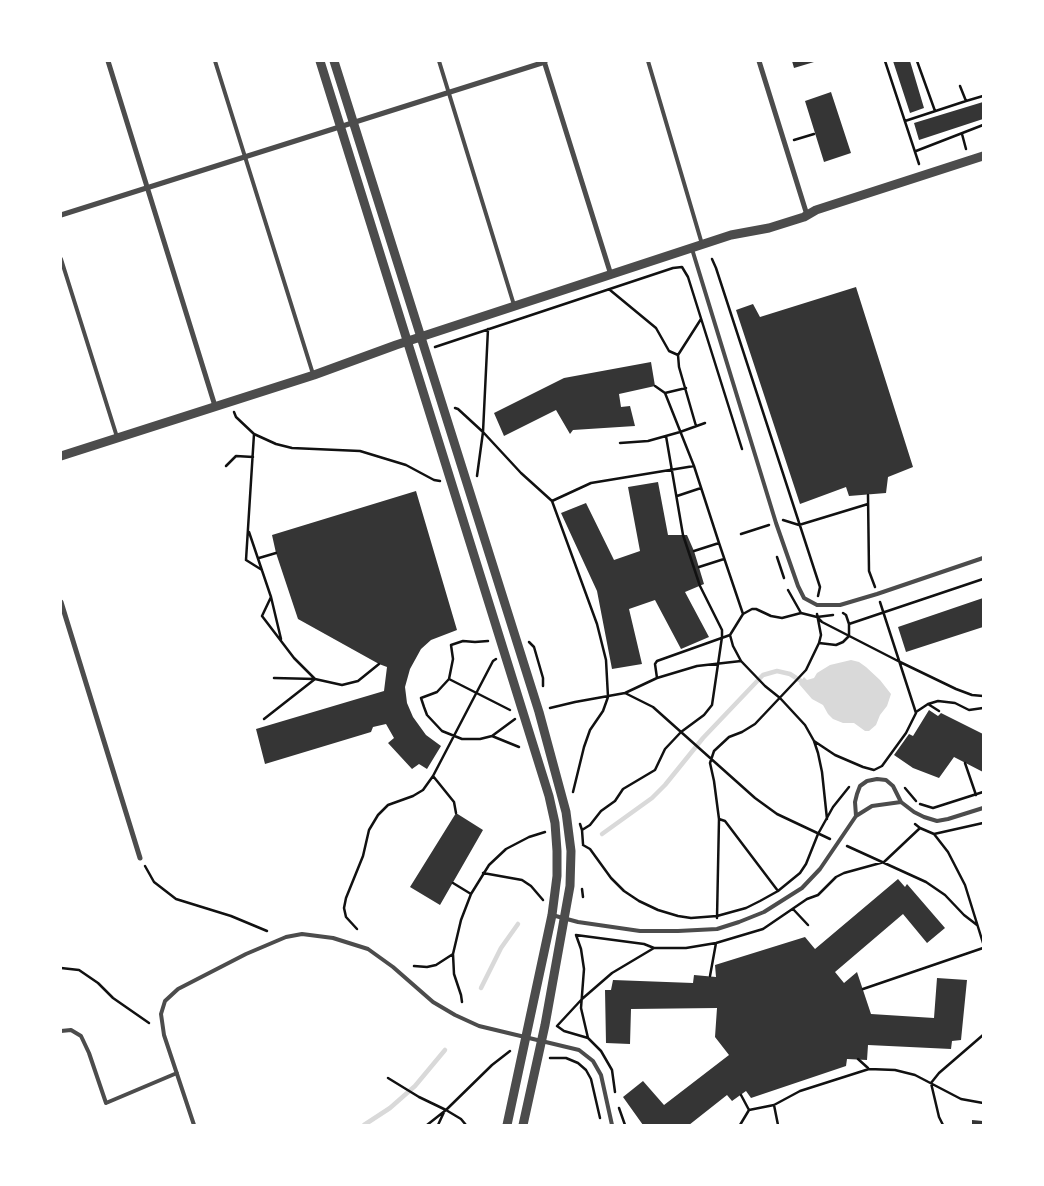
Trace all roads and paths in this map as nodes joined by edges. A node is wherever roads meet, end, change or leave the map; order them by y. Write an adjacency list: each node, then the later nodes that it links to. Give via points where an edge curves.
1 (108, 61): 26 (street)
2 (215, 61): 24 (lane)
3 (320, 61): 19 (street)
4 (334, 61): 17 (street)
5 (439, 61): 12 (lane)
6 (648, 61): 29 (lane)
7 (759, 61): 22 (street)
8 (885, 61): 16 (path)
9 (917, 61): 15 (path)
10 (544, 62): 12 (street); 33 (street)
11 (960, 86): 14 (path)
12 (448, 92): 17 (street); 35 (lane)
13 (983, 96): 14 (path)
14 (966, 101): 15 (path)
15 (935, 111): 16 (path)
16 (905, 121): 21 (path, via 916,151)
17 (354, 123): 19 (street); 38 (street)
18 (983, 125): 21 (path)
19 (340, 127): 24 (street); 39 (street)
20 (814, 134): 22 (path)
21 (962, 134): 25 (path)
22 (784, 142): 28 (street)
23 (983, 156): 25 (street)
24 (246, 157): 26 (street); 42 (lane)
25 (970, 160): 28 (street)
26 (148, 188): 27 (street); 46 (street)
27 (61, 214)
28 (807, 215): 29 (street)
29 (702, 245): 30 (street)
30 (692, 249): 33 (street); 70 (lane)
31 (61, 259): 55 (lane)
32 (712, 260): 71 (path)
33 (611, 275): 35 (street)
34 (609, 290): 36 (path, via 682,267); 37 (path); 41 (path, via 656,328 669,351)
35 (515, 307): 38 (street)
36 (701, 320): 41 (path); 57 (path)
37 (488, 329): 40 (path); 51 (path)
38 (420, 337): 39 (street); 163 (street, via 539,712 564,804 571,851)
39 (407, 341): 42 (street); 161 (street, via 549,796 557,851)
40 (435, 348)
41 (678, 355): 44 (path)
42 (314, 375): 46 (street)
43 (655, 386): 45 (path)
44 (686, 388): 45 (path); 50 (path)
45 (665, 393): 52 (path)
46 (215, 406): 55 (street)
47 (234, 412): 53 (path)
48 (456, 417): 51 (path, via 454,408)
49 (705, 423): 50 (path)
50 (696, 426): 52 (path)
51 (483, 432): 62 (path, via 476,479); 68 (path)
52 (680, 432): 54 (path); 61 (path)
53 (254, 434): 59 (path); 64 (path, via 292,448 360,451 380,456)
54 (666, 436): 56 (path); 63 (path)
55 (118, 437): 58 (street)
56 (620, 444)
57 (743, 451)
58 (61, 456)
59 (252, 456): 60 (path, via 236,456); 72 (path)
60 (226, 466)
61 (694, 466): 63 (path); 65 (path)
62 (473, 470)
63 (672, 471): 67 (path); 68 (path, via 591,483)
64 (440, 481)
65 (701, 488): 67 (path); 74 (path)
66 (868, 495): 69 (path)
67 (676, 496): 96 (path, via 700,586 722,630)
68 (552, 501): 114 (path, via 597,624 606,660)
69 (868, 504): 71 (path); 84 (path, via 869,571)
70 (776, 523): 71 (path, via 784,520); 73 (path); 84 (lane, via 804,598 822,605 840,604)
71 (799, 525): 85 (path, via 820,587)
72 (248, 530): 78 (path); 82 (path, via 246,560)
73 (741, 534)
74 (719, 543): 75 (path); 80 (path)
75 (694, 551)
76 (276, 553): 78 (path)
77 (776, 554): 89 (path)
78 (259, 558): 82 (path)
79 (983, 558): 84 (lane)
80 (724, 559): 81 (path); 91 (path)
81 (699, 567)
82 (262, 570): 86 (path)
83 (983, 580): 90 (path)
84 (877, 594): 90 (path)
85 (818, 596)
86 (270, 597): 99 (path); 99 (path, via 262,616)
87 (61, 602): 154 (street)
88 (817, 612): 92 (path)
89 (801, 613): 91 (path, via 782,618 756,608); 92 (path)
90 (884, 613): 93 (path); 103 (path)
91 (743, 614): 94 (path)
92 (817, 617): 93 (path, via 844,613); 95 (path); 100 (path, via 821,635)
93 (850, 624): 95 (path)
94 (730, 635): 96 (path); 102 (path)
95 (849, 636): 100 (path, via 836,645); 103 (path)
96 (722, 637): 104 (path); 107 (path, via 657,662)
97 (525, 638): 110 (path, via 534,647)
98 (492, 639): 109 (path, via 485,642 463,641 452,646)
99 (281, 641): 108 (path)
100 (819, 643): 115 (path, via 806,670)
101 (497, 659): 112 (path)
102 (741, 661): 104 (path); 115 (path)
103 (900, 662): 113 (path, via 956,689); 121 (path)
104 (718, 663): 107 (path); 124 (path, via 712,705)
105 (379, 664): 108 (path, via 358,680 342,685)
106 (274, 678): 108 (path)
107 (657, 678): 111 (path)
108 (315, 679): 122 (path)
109 (449, 679): 112 (path); 126 (path, via 437,692 422,698 427,715 442,731)
110 (544, 686)
111 (625, 693): 114 (path); 124 (path, via 654,707)
112 (476, 694): 120 (path); 126 (path)
113 (983, 696)
114 (608, 697): 116 (path, via 548,709); 138 (path, via 590,730)
115 (780, 698): 127 (path, via 805,725); 129 (path, via 755,724 721,743)
116 (546, 702)
117 (928, 704): 118 (path, via 945,701 969,710); 119 (path); 121 (path)
118 (983, 708)
119 (939, 711)
120 (513, 712)
121 (916, 713): 131 (path, via 882,766)
122 (264, 718)
123 (515, 719): 125 (path)
124 (681, 732): 129 (path); 148 (path, via 665,749 655,770 623,789 590,826 582,830)
125 (492, 736): 126 (path, via 471,740); 128 (path)
126 (454, 737): 134 (path)
127 (814, 741): 131 (path, via 835,755); 147 (path, via 822,772)
128 (519, 747)
129 (711, 758): 146 (path)
130 (965, 763): 139 (path)
131 (874, 770): 132 (path); 133 (path)
132 (881, 771)
133 (865, 774)
134 (434, 776): 144 (path, via 454,802); 165 (path, via 423,790 388,805 369,830 344,908 346,917)
135 (570, 781): 138 (path)
136 (902, 784): 142 (path)
137 (850, 786): 147 (path)
138 (573, 790): 140 (path)
139 (976, 795)
140 (574, 798)
141 (901, 802): 143 (lane, via 914,812 937,821); 145 (lane, via 872,806); 145 (lane, via 886,780 867,781 857,794)
142 (919, 804)
143 (983, 808)
144 (456, 813)
145 (856, 816): 163 (lane, via 820,869 802,888 764,912 738,922 717,929 640,931)
146 (719, 819): 157 (path, via 725,821); 162 (path)
147 (826, 819): 157 (path, via 800,873)
148 (580, 822)
149 (983, 823): 152 (path)
150 (920, 828): 152 (path)
151 (546, 832): 155 (path, via 506,849)
152 (934, 834): 169 (path, via 948,852 965,885)
153 (583, 845): 162 (path, via 590,849 624,891 640,901 678,916)
154 (140, 858): 166 (path, via 154,882 176,900)
155 (483, 873): 158 (path); 159 (path, via 522,880)
156 (453, 883): 158 (path)
157 (778, 891): 162 (path, via 746,908)
158 (471, 894): 172 (path)
159 (546, 903)
160 (793, 909): 164 (path)
161 (552, 915): 163 (lane); 184 (street)
162 (717, 918)
163 (566, 919): 186 (street)
164 (808, 925)
165 (357, 929)
166 (268, 930)
167 (716, 938): 175 (path)
168 (572, 941): 177 (path, via 576,936 581,949 584,969)
169 (983, 943)
170 (654, 948): 177 (path, via 629,961)
171 (983, 948): 176 (path)
172 (453, 954): 173 (path, via 436,965); 178 (path, via 454,974)
173 (414, 966)
174 (61, 968): 180 (path, via 79,970)
175 (710, 976)
176 (863, 989)
177 (582, 998): 181 (path); 185 (path, via 582,1018)
178 (462, 1002)
179 (556, 1021): 181 (path)
180 (149, 1023)
181 (557, 1027): 185 (path)
182 (61, 1031): 191 (lane, via 72,1030 81,1036 106,1103)
183 (983, 1035): 193 (path)
184 (525, 1038): 186 (lane); 191 (lane, via 479,1026 455,1015 433,1002 368,949 334,938 302,934 286,937 246,954 178,989 165,1001 162,1024); 205 (street)
185 (588, 1038): 194 (path, via 601,1051 612,1070)
186 (541, 1041): 206 (street); 208 (lane, via 579,1050 593,1061 601,1075)
187 (510, 1051): 199 (path)
188 (550, 1058): 207 (path, via 566,1058 586,1070)
189 (858, 1059): 190 (path)
190 (869, 1069): 193 (path, via 895,1070); 198 (path, via 800,1091)
191 (177, 1073): 201 (lane)
192 (388, 1078): 199 (path)
193 (931, 1083): 197 (path, via 961,1099); 212 (path)
194 (616, 1094)
195 (741, 1095): 200 (path)
196 (617, 1102): 209 (path)
197 (983, 1103)
198 (774, 1105): 200 (path); 211 (path)
199 (446, 1110): 202 (path); 203 (path); 204 (path)
200 (749, 1110): 210 (path)
201 (194, 1125)
202 (427, 1125)
203 (438, 1125)
204 (466, 1125)
205 (507, 1125)
206 (523, 1125)
207 (603, 1125)
208 (612, 1125)
209 (625, 1125)
210 (740, 1125)
211 (778, 1125)
212 (943, 1125)

